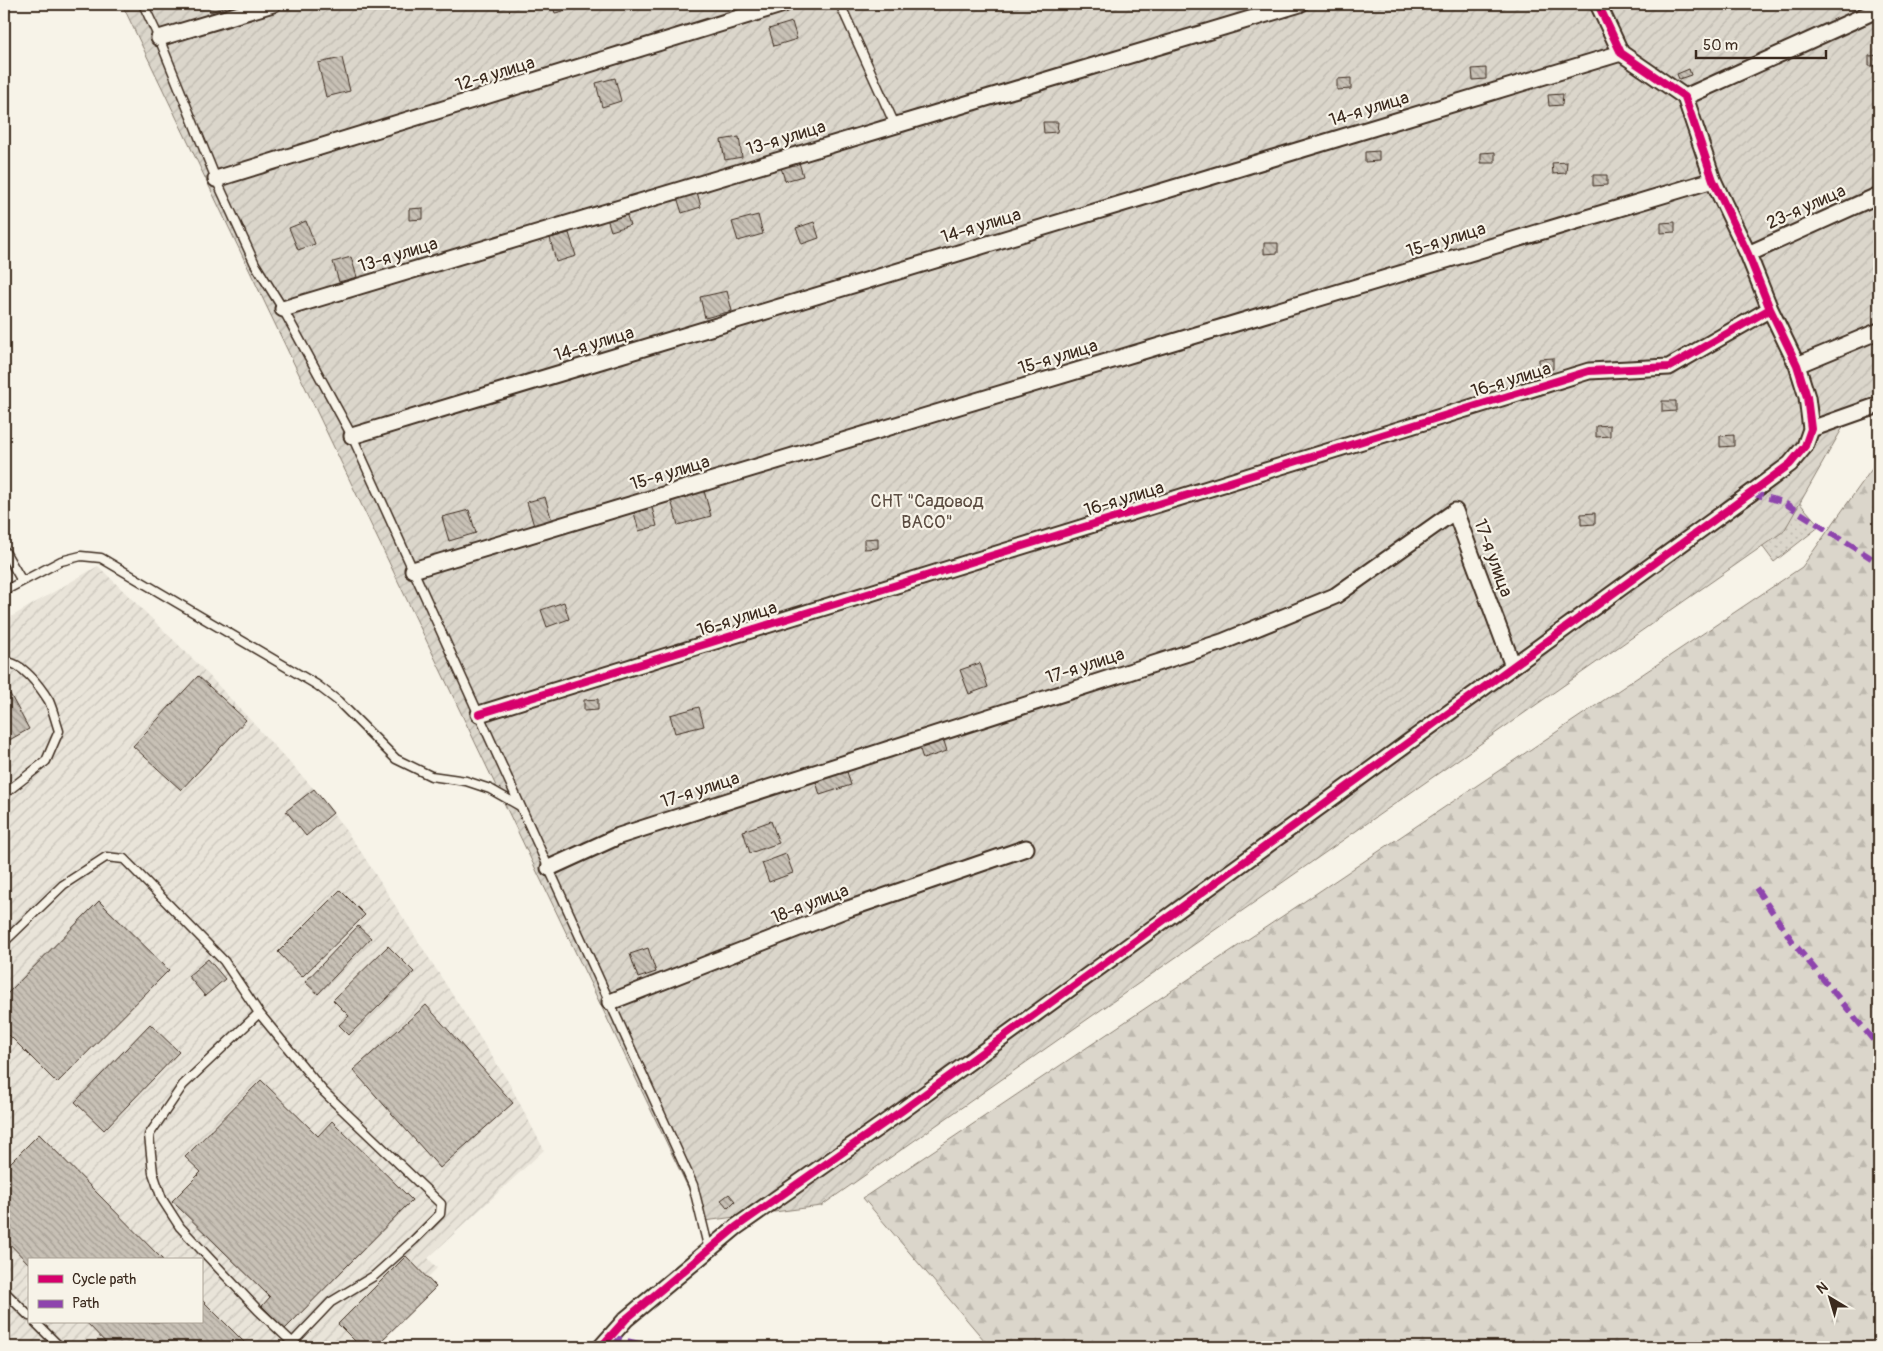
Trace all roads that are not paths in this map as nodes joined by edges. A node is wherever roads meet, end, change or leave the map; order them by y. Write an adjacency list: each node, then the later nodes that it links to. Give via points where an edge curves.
1 (143, 4): 8 (lane)
2 (273, 4): 8 (street)
3 (784, 4): 12 (street, 12-я улица)
4 (840, 4): 11 (lane)
5 (1300, 4): 11 (street, 13-я улица)
6 (1598, 4): 9 (street)
7 (1879, 9): 10 (street)
8 (159, 38): 12 (lane)
9 (1621, 53): 10 (street); 22 (street, 14-я улица)
10 (1685, 97): 13 (street)
11 (895, 125): 16 (street, 13-я улица)
12 (216, 180): 16 (lane, via 255,264)
13 (1713, 180): 15 (street); 24 (street, 15-я улица)
14 (1879, 195): 15 (street, 23-я улица)
15 (1748, 254): 17 (street)
16 (283, 309): 22 (lane)
17 (1770, 309): 19 (street); 29 (street, 16-я улица, via 1669,367 1589,371)
18 (1879, 331): 19 (street)
19 (1797, 364): 21 (street, via 1807,397)
20 (1879, 405): 21 (street)
21 (1811, 429): 28 (street, via 1804,446 1790,464)
22 (352, 436): 24 (lane)
23 (4, 550): 25 (lane)
24 (413, 570): 29 (lane)
25 (22, 581): 26 (lane); 31 (lane, via 61,561 82,556 100,558 317,685 338,701 396,759 431,776 490,790)
26 (4, 591)
27 (4, 662): 30 (lane, via 26,671 49,701 59,731 46,761)
28 (1514, 666): 33 (street, 17-я улица, via 1455,510 1334,596 1222,642 619,836); 37 (street)
29 (479, 714): 31 (lane)
30 (4, 794)
31 (520, 806): 33 (lane)
32 (1026, 848): 35 (street, 18-я улица, via 845,910)
33 (549, 868): 35 (lane)
34 (4, 942): 36 (lane, via 63,886 106,857 124,859 224,961)
35 (610, 1002): 37 (lane, via 693,1185)
36 (259, 1013): 41 (lane, via 183,1085 149,1136 153,1173 162,1199 180,1227); 41 (lane, via 323,1091 441,1204 440,1214 414,1240 374,1276 331,1302)
37 (709, 1250): 43 (street, via 626,1319)
38 (4, 1291): 39 (lane)
39 (28, 1315)
40 (37, 1324): 42 (lane)
41 (294, 1345)
42 (60, 1347)
43 (601, 1347)

